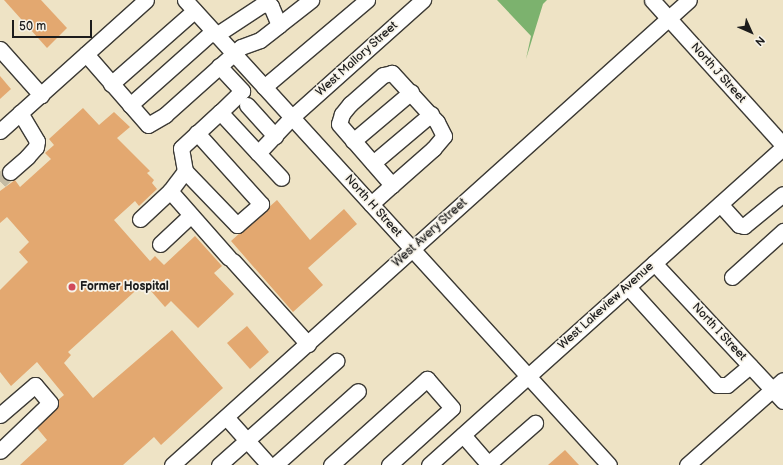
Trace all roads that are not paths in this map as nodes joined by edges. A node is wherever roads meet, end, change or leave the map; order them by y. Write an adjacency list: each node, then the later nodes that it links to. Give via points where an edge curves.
1 (146, 0): 13 (street)
2 (311, 0): 10 (street)
3 (367, 0): 17 (street)
4 (652, 0): 9 (street, North J Street)
5 (689, 0): 9 (street, West Avery Street)
6 (418, 2): 25 (street, West Mallory Street)
7 (269, 3): 10 (street); 11 (street)
8 (189, 5): 11 (street, North H Street); 16 (street)
9 (669, 18): 30 (street, North J Street); 45 (street, West Avery Street)
10 (279, 25): 14 (street, via 260,40 246,43)
11 (215, 33): 14 (street, North H Street); 20 (street)
12 (0, 48): 19 (street)
13 (86, 54): 16 (street); 19 (street)
14 (234, 54): 15 (street); 17 (street, North H Street)
15 (219, 66): 20 (street, via 165,115 148,125); 22 (street, via 242,91)
16 (111, 84): 20 (street)
17 (264, 87): 25 (street, North H Street)
18 (411, 92): 24 (street); 29 (street); 29 (street, via 392,73 383,76 350,104 339,119 339,124)
19 (41, 95): 23 (street)
20 (130, 105)
21 (246, 105): 28 (street)
22 (220, 112): 27 (street); 31 (street)
23 (20, 113): 26 (street); 34 (street, via 37,141 36,147)
24 (430, 114): 32 (street); 36 (street, via 444,136)
25 (292, 117): 28 (street, West Mallory Street); 39 (street, North H Street)
26 (0, 131)
27 (197, 133): 33 (street, via 181,148); 33 (street, via 261,204 237,225)
28 (275, 136): 31 (street, West Mallory Street)
29 (354, 141): 32 (street)
30 (783, 146): 40 (street, West Lakeview Avenue)
31 (258, 153): 35 (street)
32 (373, 163): 36 (street)
33 (185, 171): 37 (street)
34 (10, 172)
35 (281, 178)
36 (392, 185): 39 (street)
37 (170, 191): 41 (street); 42 (street)
38 (783, 194): 40 (street, via 744,226 739,225)
39 (371, 204): 45 (street, North H Street)
40 (720, 204): 46 (street, West Lakeview Avenue)
41 (191, 215): 44 (street); 49 (street)
42 (140, 219)
43 (783, 231): 47 (street)
44 (160, 244)
45 (412, 249): 49 (street, West Avery Street); 52 (street, North H Street)
46 (654, 263): 48 (street, West Lakeview Avenue); 51 (street, North I Street)
47 (732, 277)
48 (628, 287): 51 (street, via 717,385 727,385); 52 (street, West Lakeview Avenue)
49 (308, 344): 57 (street, West Avery Street)
50 (336, 361): 60 (street)
51 (750, 366): 53 (street, North I Street)
52 (527, 376): 59 (street, West Lakeview Avenue); 70 (street, North H Street)
53 (778, 384): 55 (street, North I Street); 71 (street)
54 (358, 391): 66 (street)
55 (783, 401)
56 (0, 415): 61 (street, via 35,385 50,403)
57 (226, 417): 60 (street); 63 (street, West Avery Street)
58 (535, 423): 62 (street)
59 (463, 435): 62 (street); 69 (street, West Lakeview Avenue)
60 (247, 440): 64 (street); 65 (street)
61 (0, 451)
62 (488, 464)
63 (172, 465)
64 (219, 465)
65 (269, 465)
66 (275, 465)
67 (331, 465): 68 (street, via 427,379 452,408)
68 (389, 465)
69 (429, 465)
70 (610, 465)
71 (687, 465)

